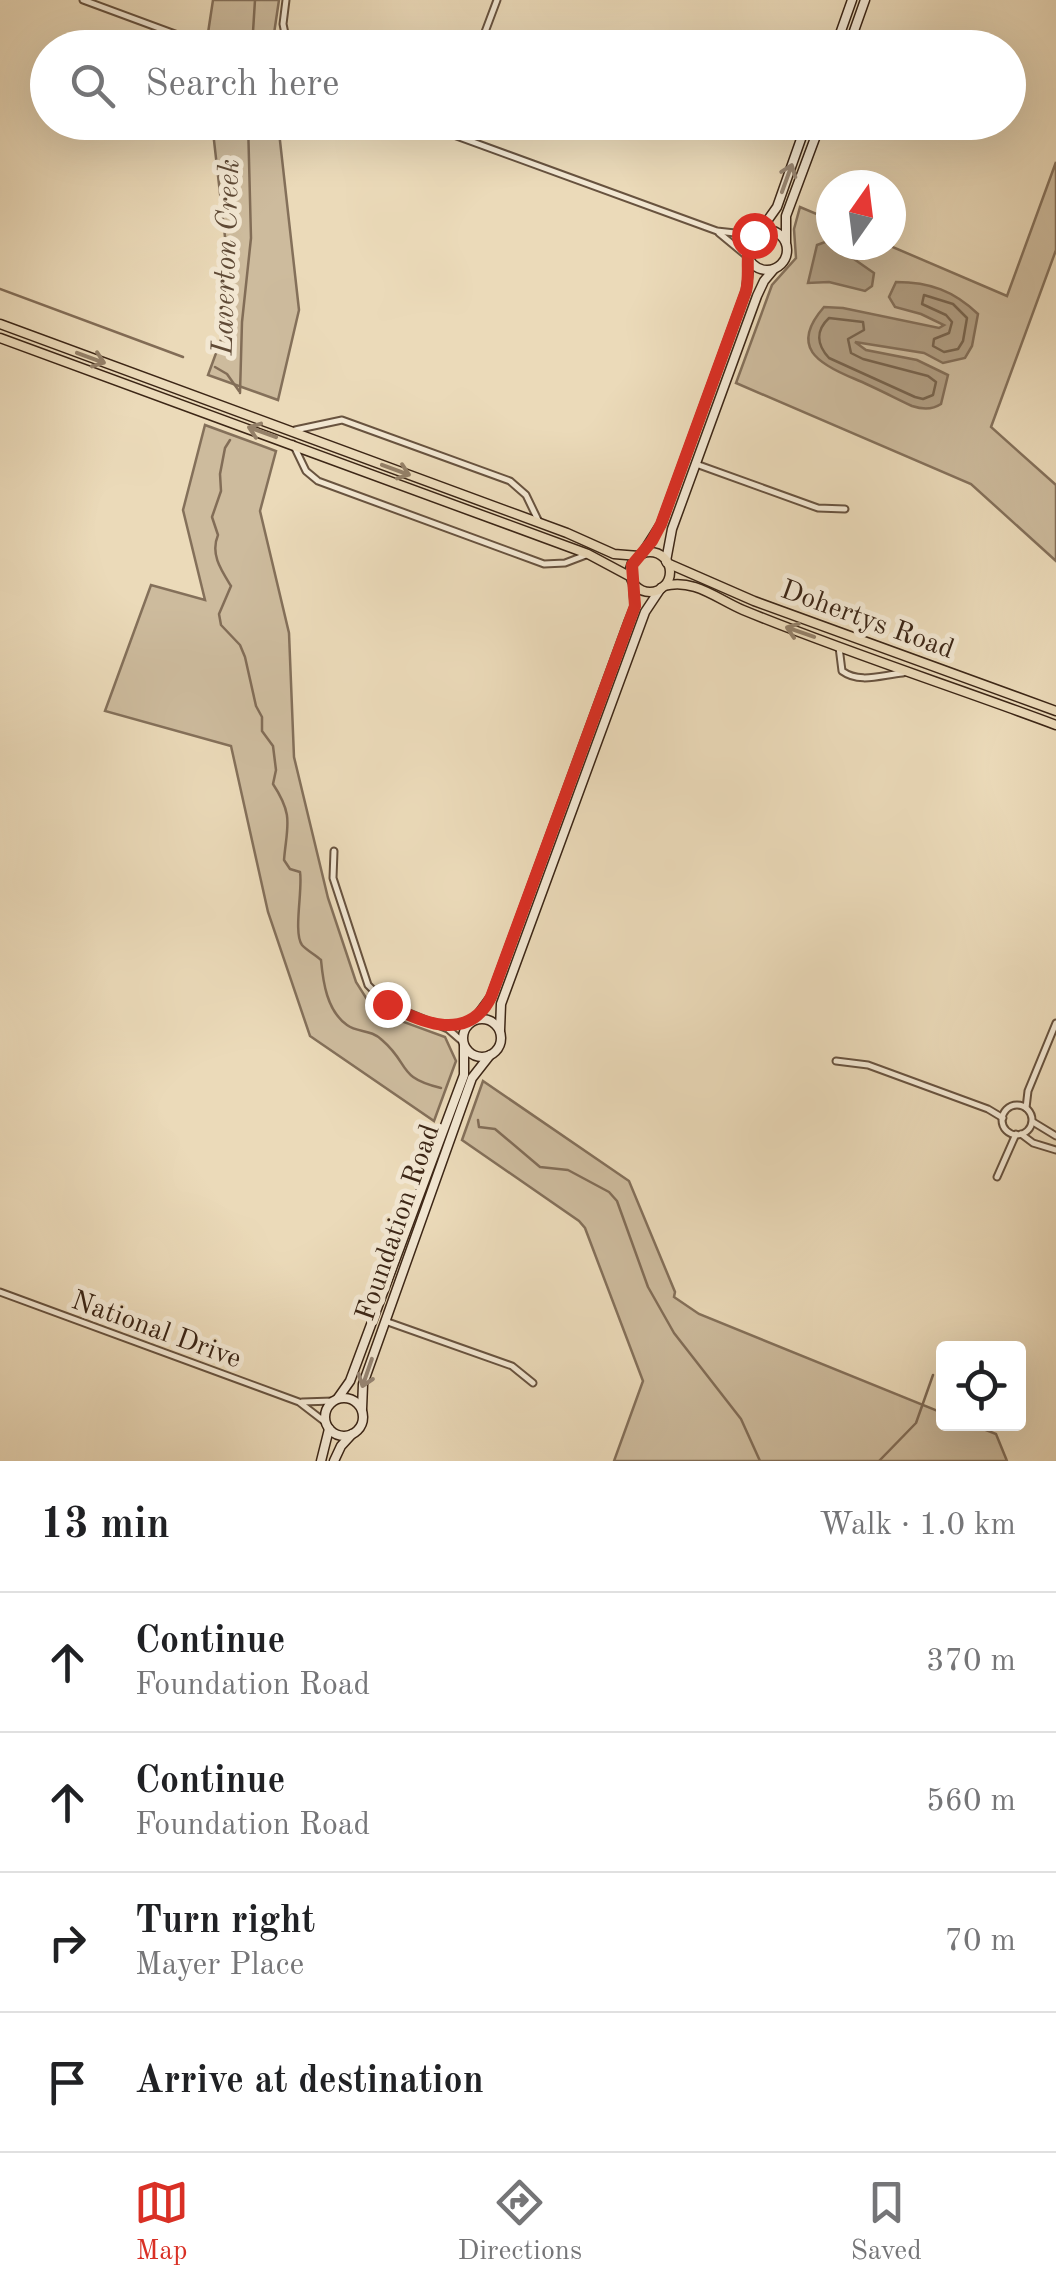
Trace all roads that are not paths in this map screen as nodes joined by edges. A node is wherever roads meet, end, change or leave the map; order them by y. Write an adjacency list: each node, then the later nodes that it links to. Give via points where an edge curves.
1 (83, 0): 6 (street)
2 (286, 0): 7 (street)
3 (496, 0): 8 (street)
4 (852, 0): 9 (street)
5 (866, 0): 10 (street)
6 (164, 30)
7 (285, 30)
8 (485, 30)
9 (841, 30)
10 (855, 30)
11 (466, 140): 14 (street)
12 (801, 140): 15 (street, one-way to 12, via 777,207)
13 (813, 140): 16 (street, via 786,216)
14 (717, 231): 15 (street); 17 (street)
15 (757, 233): 16 (street, via 779,233); 17 (street, via 748,245)
16 (786, 243): 18 (street, via 787,256)
17 (749, 259): 18 (street); 21 (street, via 746,291)
18 (774, 269): 22 (street)
19 (0, 324): 23 (main road, one-way to 23)
20 (0, 338): 24 (main road, one-way to 20)
21 (727, 340): 22 (street); 29 (street, via 661,524)
22 (740, 345): 25 (street)
23 (294, 430): 27 (main road, one-way to 27); 27 (street, via 342,420 510,482 522,488)
24 (293, 444): 28 (main road); 28 (street, via 318,480 544,564)
25 (696, 464): 26 (street, via 818,508); 30 (street)
26 (845, 509)
27 (540, 522): 29 (main road, via 614,554)
28 (588, 554): 31 (main road)
29 (641, 555): 30 (main road, via 657,554); 31 (main road)
30 (667, 562): 32 (main road); 35 (main road, Dohertys Road)
31 (632, 579): 32 (main road, via 645,591); 40 (street, via 630,621 491,997)
32 (662, 587): 33 (main road, Dohertys Road, one-way to 32, via 694,586); 43 (street, via 644,612 501,1004)
33 (838, 645): 34 (main road, Dohertys Road); 34 (street, Dohertys Road, via 848,676)
34 (916, 673): 36 (main road, Dohertys Road)
35 (982, 684): 36 (main road); 37 (main road, Dohertys Road)
36 (978, 696): 38 (main road, Dohertys Road)
37 (1056, 711)
38 (1056, 725)
39 (334, 850): 42 (street, via 333,878 368,986 395,1008)
40 (473, 1021): 42 (street); 43 (street, via 486,1019); 44 (street, via 464,1030)
41 (1056, 1024): 47 (street)
42 (440, 1026): 44 (street)
43 (500, 1030): 45 (street, via 501,1042)
44 (464, 1044): 45 (street, via 478,1056); 63 (street, Foundation Road, via 464,1075 349,1384)
45 (490, 1055): 61 (street, Foundation Road, via 472,1078)
46 (836, 1060): 50 (street, via 868,1065)
47 (1028, 1091): 48 (street); 49 (street)
48 (1018, 1105): 49 (street); 51 (street)
49 (1026, 1108): 53 (street)
50 (990, 1110): 51 (street); 52 (street)
51 (1006, 1110): 52 (street)
52 (1003, 1118): 54 (street)
53 (1032, 1121): 55 (street); 56 (street)
54 (1008, 1131): 55 (street); 58 (street)
55 (1018, 1134): 57 (street); 58 (street)
56 (1056, 1136)
57 (1056, 1150)
58 (1006, 1151): 59 (street)
59 (997, 1177)
60 (0, 1292): 64 (street, National Drive)
61 (386, 1321): 62 (street, via 512,1366); 65 (street, Foundation Road, one-way to 65, via 363,1384)
62 (533, 1383)
63 (335, 1399): 64 (street, National Drive); 65 (street, via 355,1400); 66 (street, via 326,1410)
64 (299, 1402): 66 (street, National Drive)
65 (362, 1410): 67 (street, via 363,1421)
66 (327, 1426): 67 (street, via 340,1436); 68 (street)
67 (352, 1434): 69 (street)
68 (321, 1461)
69 (334, 1461)

